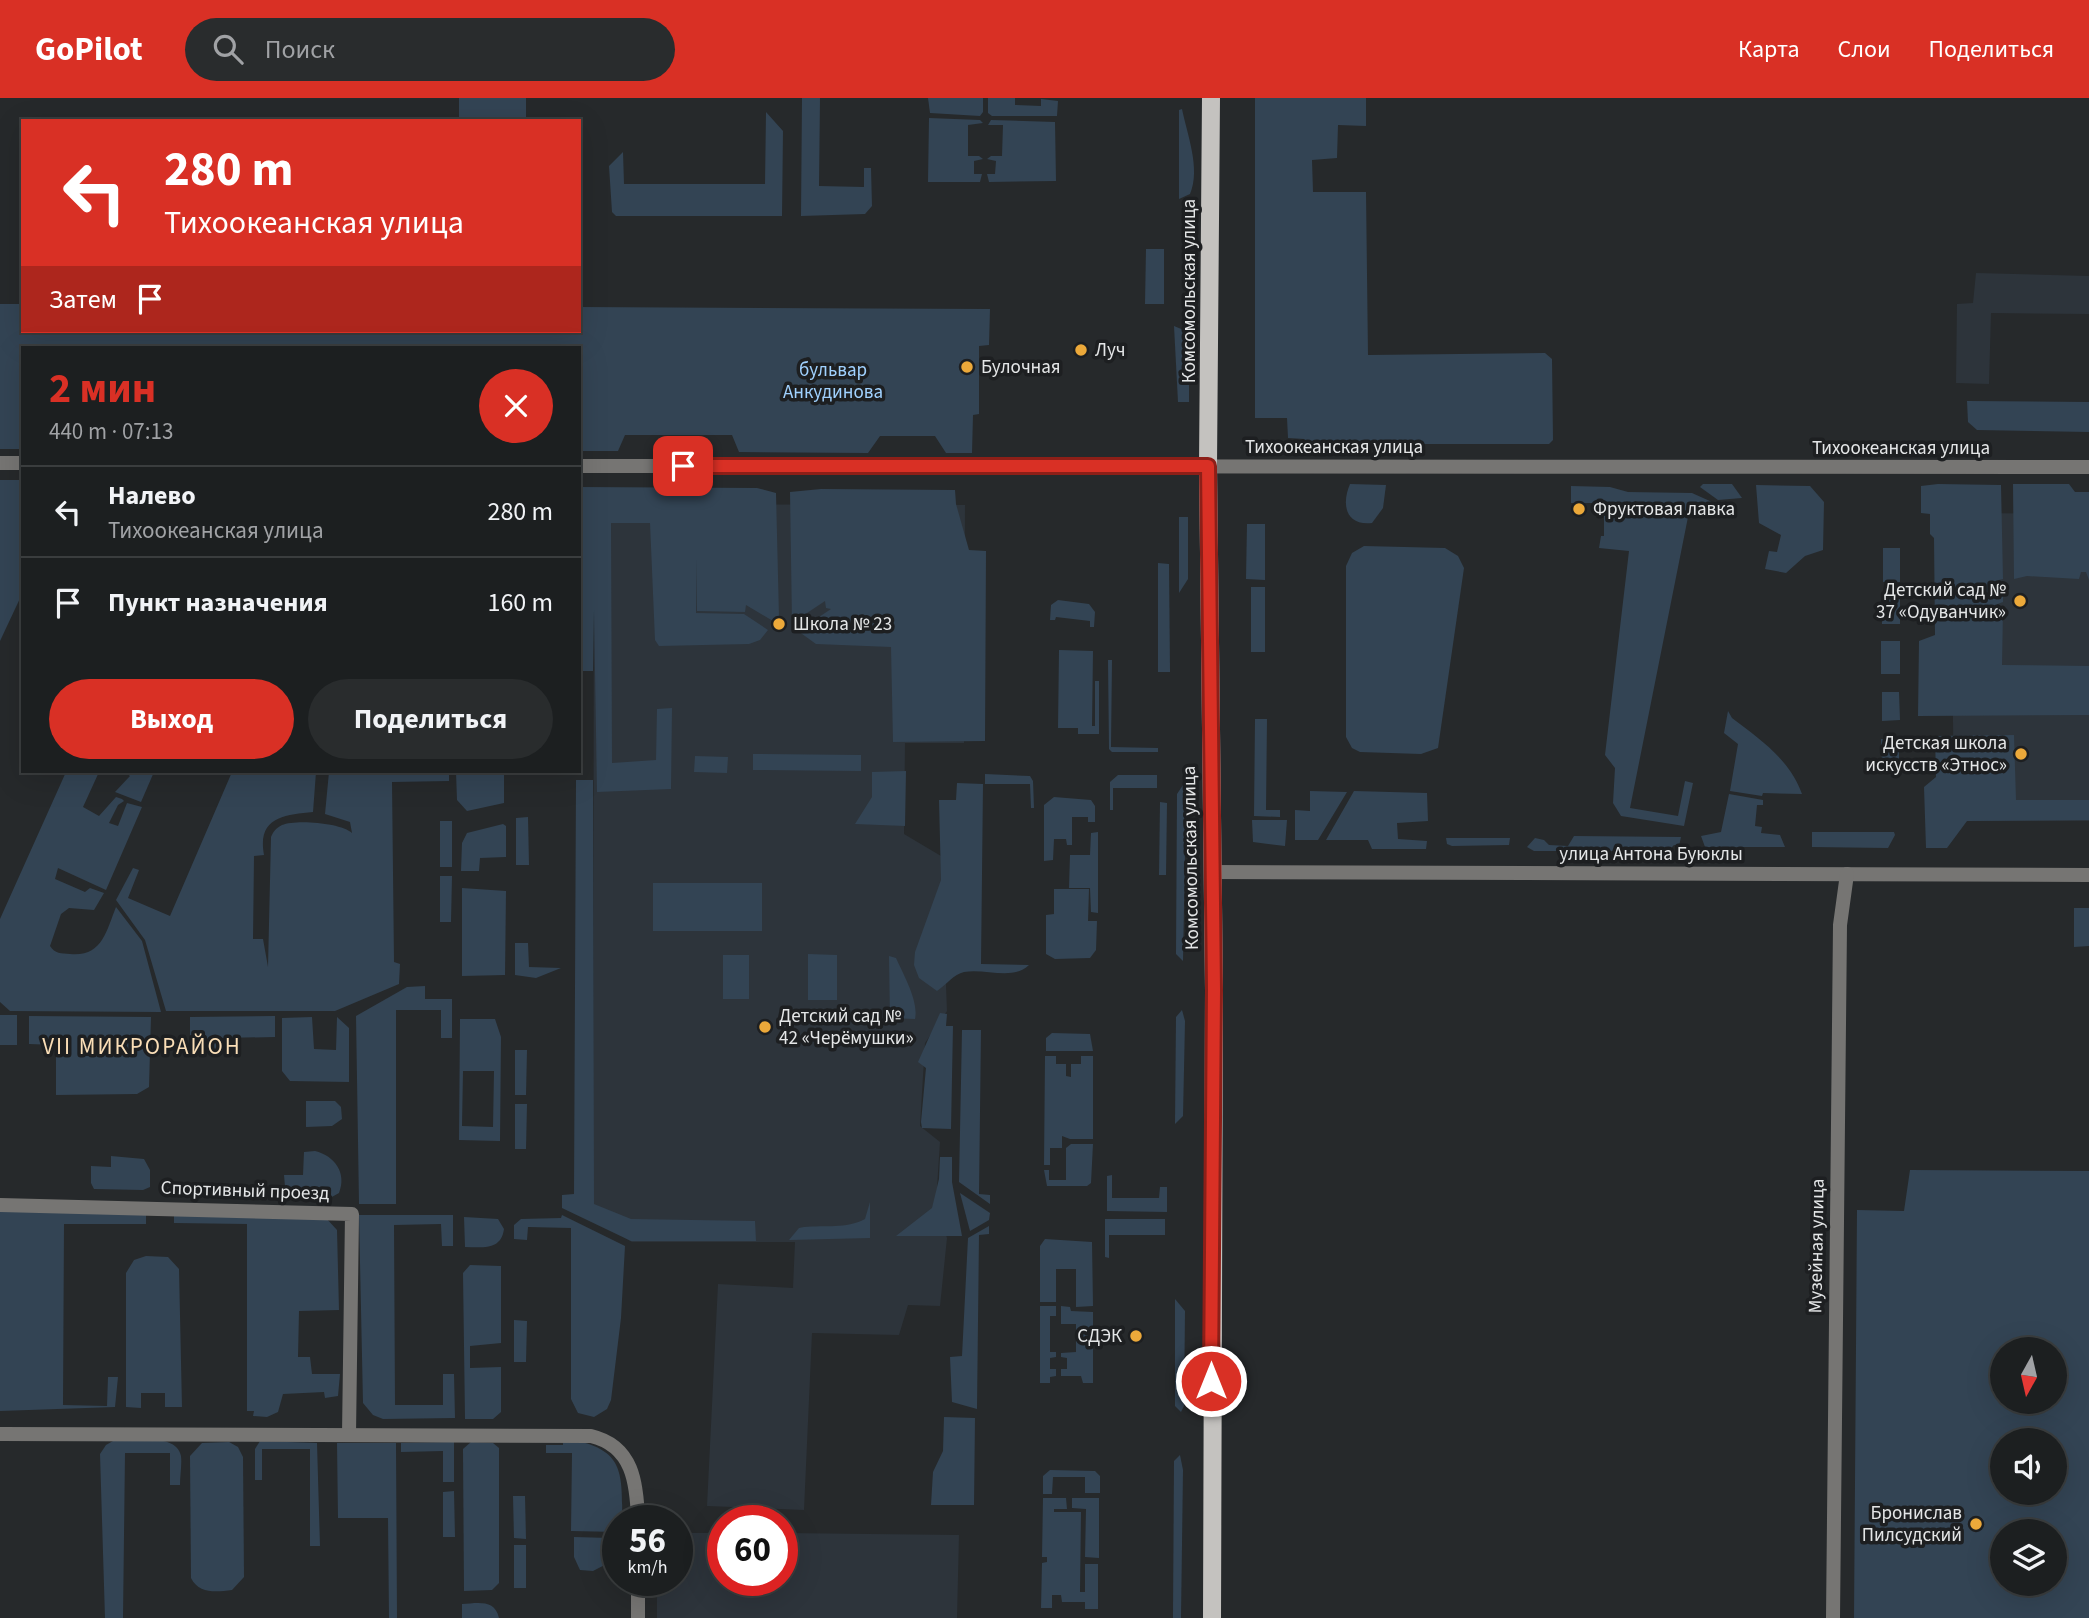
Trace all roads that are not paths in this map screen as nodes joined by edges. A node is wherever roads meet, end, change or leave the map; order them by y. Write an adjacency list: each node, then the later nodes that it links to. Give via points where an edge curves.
1 (1211, 98): 5 (main road, Комсомольская улица)
2 (0, 463): 3 (street)
3 (21, 463)
4 (581, 466): 5 (street, Тихоокеанская улица)
5 (1208, 466): 6 (street, Тихоокеанская улица); 7 (main road, Комсомольская улица)
6 (2089, 467)
7 (1213, 872): 8 (street, улица Антона Буюклы); 16 (main road, Комсомольская улица)
8 (1847, 874): 9 (street, улица Антона Буюклы); 17 (street, Музейная улица, via 1840,925)
9 (2089, 875)
10 (0, 1205): 12 (street, Спортивный проезд, via 352,1214)
11 (0, 1434): 12 (street)
12 (349, 1435): 13 (street, via 591,1436 618,1448 629,1462)
13 (637, 1505)
14 (638, 1596): 15 (street)
15 (638, 1618)
16 (1212, 1618)
17 (1833, 1618)

